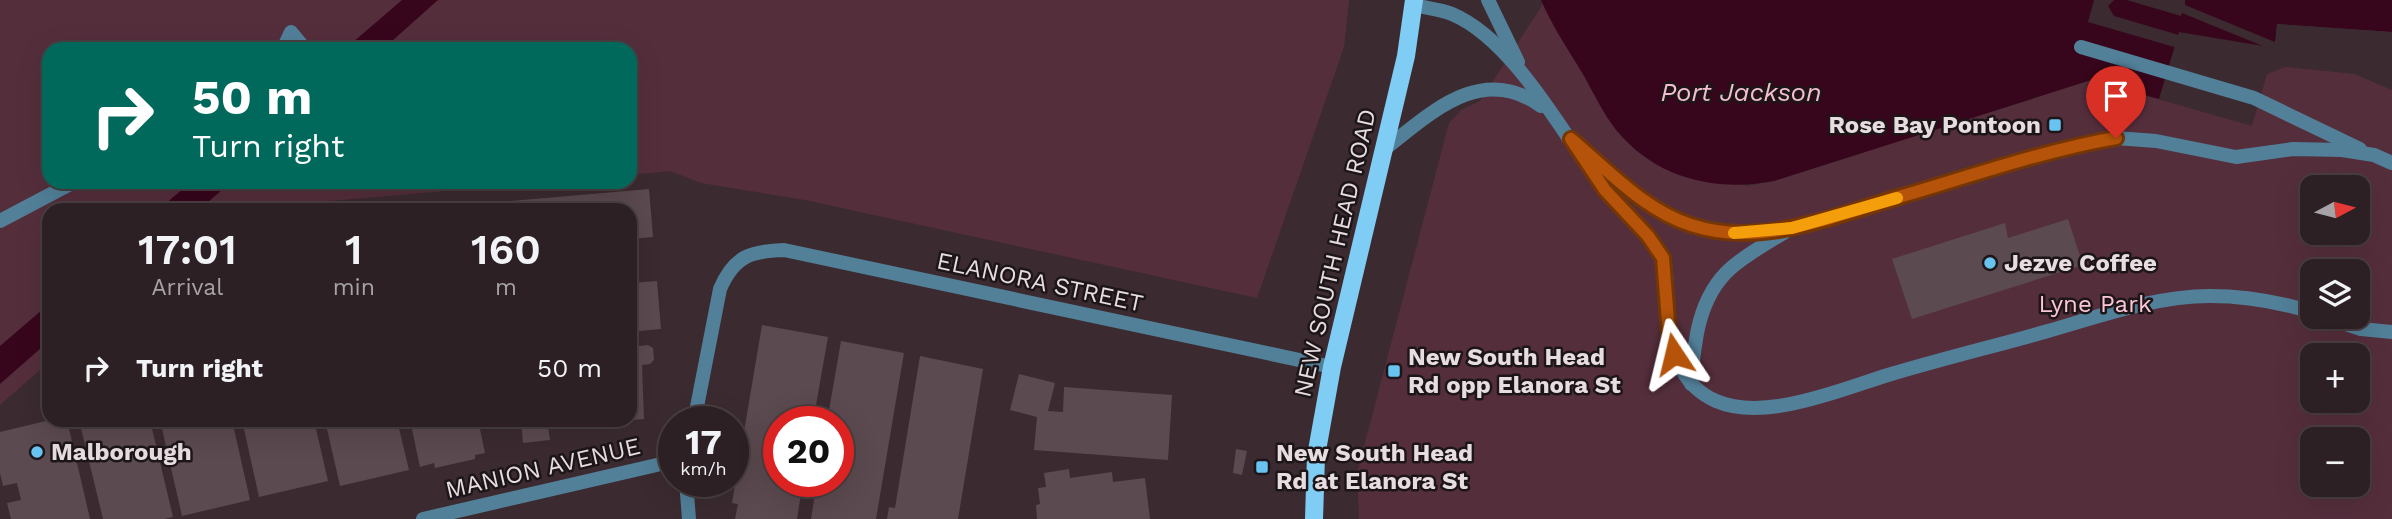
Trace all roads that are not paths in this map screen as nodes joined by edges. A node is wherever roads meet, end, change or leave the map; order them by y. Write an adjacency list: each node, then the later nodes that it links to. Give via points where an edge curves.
1 (1488, 0): 6 (street)
2 (1413, 3): 6 (street, via 1468,22 1492,41); 9 (main road, NEW SOUTH HEAD ROAD, via 1406,56)
3 (286, 42): 4 (street, via 291,32)
4 (299, 42)
5 (2081, 47): 10 (street, via 2254,98)
6 (1529, 84): 7 (street)
7 (1556, 117): 8 (street); 9 (street, via 1518,93 1478,91 1448,102)
8 (1571, 139): 14 (street, via 1636,195 1689,225 1738,233); 19 (street, via 1605,190 1663,258 1669,334 1681,370)
9 (1382, 151): 18 (main road, NEW SOUTH HEAD ROAD)
10 (2374, 155): 11 (street); 14 (street, via 2293,149 2236,157 2116,138)
11 (2392, 163)
12 (61, 189): 13 (street)
13 (0, 221)
14 (1792, 228): 19 (street, via 1744,257 1715,286 1695,337)
15 (2300, 310): 19 (street, via 2240,297 2177,299 2076,323 1816,398 1760,407 1717,402)
16 (2369, 329): 17 (street)
17 (2392, 332)
18 (1332, 367): 20 (street, ELANORA STREET, via 784,250 761,251 740,259 725,278 716,301); 25 (main road, NEW SOUTH HEAD ROAD, via 1316,456)
19 (1691, 384)
20 (697, 406)
21 (658, 465): 23 (street, MANION AVENUE)
22 (687, 497): 24 (street)
23 (423, 519)
24 (689, 519)
25 (1314, 519)

